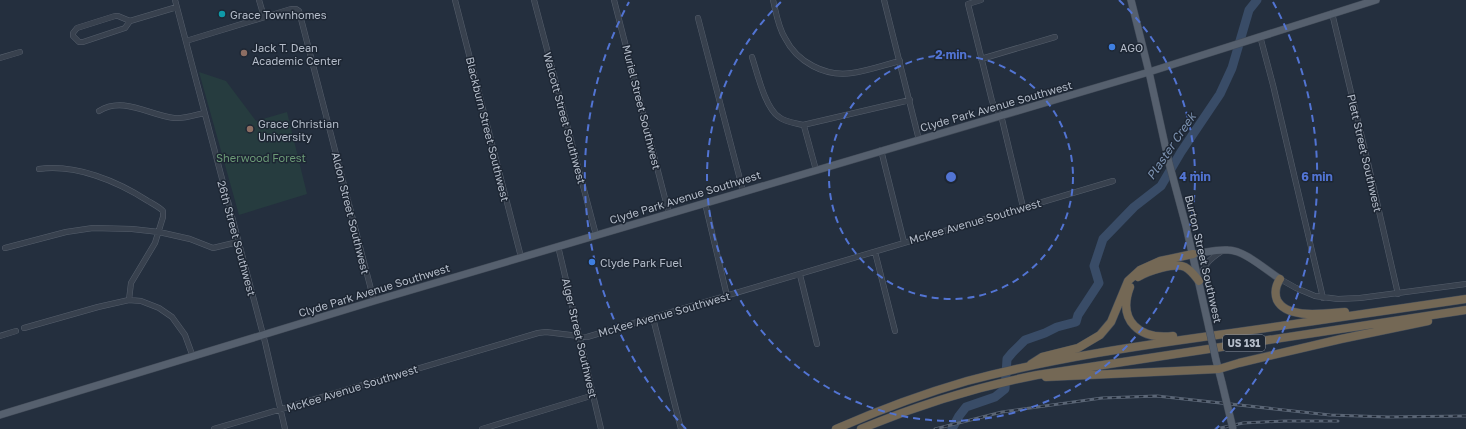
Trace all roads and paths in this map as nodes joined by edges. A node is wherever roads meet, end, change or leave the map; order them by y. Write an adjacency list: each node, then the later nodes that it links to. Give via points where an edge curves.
1 (175, 0): 11 (street, 26th Street Southwest)
2 (259, 0): 13 (street)
3 (455, 0): 48 (street, Blackburn Street Southwest)
4 (534, 0): 40 (street, Walcott Street Southwest)
5 (614, 0): 38 (street, Muriel Street Southwest)
6 (773, 0): 23 (street, via 784,38 793,51 814,67 830,72 852,73)
7 (884, 0): 23 (street)
8 (981, 0): 22 (street, via 968,4)
9 (1131, 0): 24 (main road, Burton Street Southwest)
10 (1376, 0): 12 (main road, Clyde Park Avenue Southwest)
11 (177, 7): 15 (street); 18 (street, 26th Street Southwest)
12 (1332, 13): 17 (main road, Clyde Park Avenue Southwest); 53 (street, Plett Street Southwest)
13 (264, 17): 18 (street); 58 (street, Aldon Street Southwest, via 291,9 297,9 300,14)
14 (698, 18): 35 (street)
15 (130, 21): 15 (street, via 115,16 77,28 73,36 79,42 83,42 125,28)
16 (1055, 37): 22 (street)
17 (1257, 37): 24 (main road, Clyde Park Avenue Southwest); 55 (street, via 1273,84)
18 (186, 41): 27 (street, 26th Street Southwest)
19 (20, 52): 21 (street)
20 (752, 57): 29 (street, via 761,87 771,108 778,116)
21 (0, 58)
22 (981, 59): 28 (street, via 992,101)
23 (900, 61): 25 (street)
24 (1149, 72): 28 (main road, Clyde Park Avenue Southwest); 47 (main road, Burton Street Southwest)
25 (910, 100): 29 (street); 30 (street)
26 (99, 111): 27 (street, via 110,106 137,107 173,118)
27 (204, 113): 41 (street, 26th Street Southwest)
28 (1001, 115): 30 (main road, Clyde Park Avenue Southwest); 37 (street)
29 (803, 125): 33 (street)
30 (919, 140): 31 (main road, Clyde Park Avenue Southwest)
31 (881, 150): 33 (main road, Clyde Park Avenue Southwest); 42 (street)
32 (39, 169): 39 (street, via 53,168 88,174 130,190 163,211)
33 (816, 170): 35 (main road, Clyde Park Avenue Southwest)
34 (1113, 181): 37 (street, McKee Avenue Southwest)
35 (743, 191): 36 (main road, Clyde Park Avenue Southwest)
36 (705, 203): 38 (main road, Clyde Park Avenue Southwest); 54 (street)
37 (1023, 207): 42 (street, McKee Avenue Southwest)
38 (669, 214): 40 (main road, Clyde Park Avenue Southwest)
39 (159, 232): 41 (street, via 190,239 213,248); 44 (street, via 93,228 66,232); 56 (street, via 151,252 134,276)
40 (596, 235): 43 (main road, Clyde Park Avenue Southwest)
41 (238, 242): 65 (street, 26th Street Southwest)
42 (904, 242): 46 (street, McKee Avenue Southwest)
43 (558, 246): 48 (main road, Clyde Park Avenue Southwest); 67 (street, Alger Street Southwest)
44 (6, 248)
45 (1224, 250): 47 (main road); 50 (main road, via 1238,252); 51 (street, via 1207,262)
46 (875, 252): 49 (street, McKee Avenue Southwest); 64 (street)
47 (1193, 254): 51 (main road, Burton Street Southwest); 71 (highway, via 1160,261 1140,270 1128,281 1111,322 1100,334 1078,348 1042,357)
48 (521, 257): 58 (main road, Clyde Park Avenue Southwest)
49 (800, 275): 54 (street, McKee Avenue Southwest); 69 (street)
50 (1280, 279): 55 (street); 59 (highway, via 1276,286 1276,297 1282,306 1294,312 1313,314)
51 (1199, 281): 68 (highway, via 1189,270 1181,266 1160,269 1137,278 1129,288 1127,297 1128,316 1140,331 1153,336 1176,336); 72 (main road, Burton Street Southwest, bridge)
52 (1466, 284): 53 (street)
53 (1398, 294): 55 (street)
54 (727, 296): 61 (street, McKee Avenue Southwest)
55 (1324, 298)
56 (129, 300): 62 (street); 70 (street, via 141,301 159,308 172,317 185,334)
57 (1466, 300): 59 (highway, US 131)
58 (374, 301): 65 (main road, Clyde Park Avenue Southwest)
59 (1388, 311): 68 (highway, US 131)
60 (1466, 311): 72 (highway); 73 (highway, US 131)
61 (653, 318): 67 (street, McKee Avenue Southwest); 81 (street)
62 (24, 328)
63 (16, 331): 66 (street)
64 (895, 331)
65 (263, 335): 70 (main road, Clyde Park Avenue Southwest); 75 (street, 26th Street Southwest)
66 (0, 336)
67 (580, 337): 74 (street, Alger Street Southwest); 75 (street, McKee Avenue Southwest, via 552,332 538,333)
68 (1187, 339): 71 (highway, US 131)
69 (817, 344)
70 (193, 356): 76 (main road, Clyde Park Avenue Southwest)
71 (1026, 367): 82 (highway, US 131, via 944,388)
72 (1219, 369): 73 (highway); 84 (main road, Burton Street Southwest, bridge)
73 (1022, 378): 83 (highway, US 131, via 940,400)
74 (594, 395): 79 (street); 80 (street, Alger Street Southwest)
75 (280, 409): 77 (street, McKee Avenue Southwest); 78 (street, 26th Street Southwest)
76 (0, 415)
77 (214, 429)
78 (285, 429)
79 (482, 429)
80 (602, 429)
81 (681, 429)
82 (836, 429)
83 (862, 429)
84 (1233, 429)

